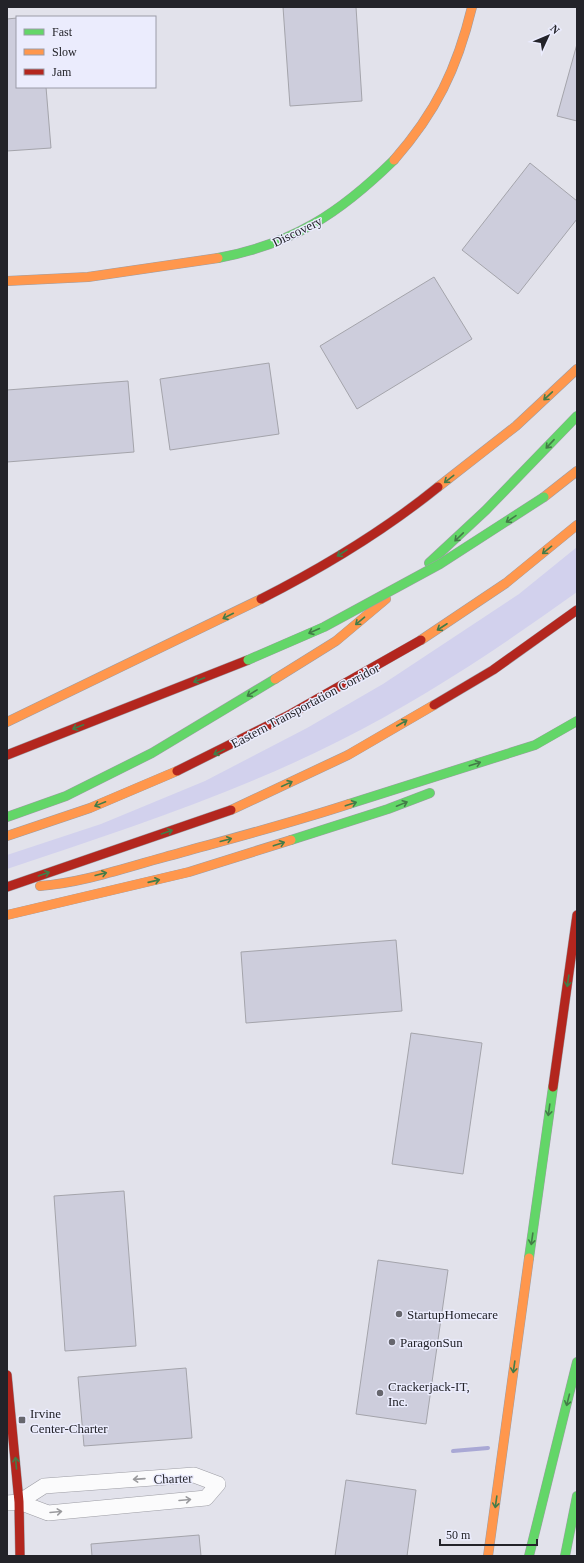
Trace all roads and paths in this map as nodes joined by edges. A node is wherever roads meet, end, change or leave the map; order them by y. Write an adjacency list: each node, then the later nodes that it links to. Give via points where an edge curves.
1 (472, 7): 2 (main road, Discovery, via 468,30 455,64 438,100 418,132 367,188 334,213 285,240 210,260 88,276)
2 (7, 281)
3 (577, 369): 9 (main road, one-way to 9, via 516,426 416,505 304,577)
4 (577, 416): 14 (main road, one-way to 14, via 456,540 336,641 152,753 66,796)
5 (577, 471): 11 (main road, one-way to 11, bridge, via 494,530 434,568 324,627 248,660)
6 (577, 525): 15 (main road, Eastern Transportation Corridor, one-way to 15, via 506,583 445,625 391,659 261,732 168,776 55,822)
7 (577, 610): 16 (main road, one-way to 7, via 236,808 348,755 493,670)
8 (577, 721): 10 (main road)
9 (7, 722)
10 (535, 745): 12 (main road); 16 (main road, one-way to 10, via 54,885 118,870 300,820)
11 (7, 755)
12 (473, 775)
13 (438, 790): 17 (main road, one-way to 13, via 189,872 388,809)
14 (7, 817)
15 (7, 836)
16 (7, 887)
17 (7, 915)
18 (577, 915): 24 (main road, one-way to 24)
19 (577, 1362): 25 (main road, one-way to 25)
20 (7, 1375): 22 (main road, one-way to 20)
21 (577, 1496): 26 (main road)
22 (13, 1503): 22 (street, Charter, one-way to 22, via 48,1513 206,1498 218,1484 194,1475 44,1486); 23 (main road)
23 (20, 1556)
24 (488, 1556)
25 (529, 1556)
26 (564, 1556)

